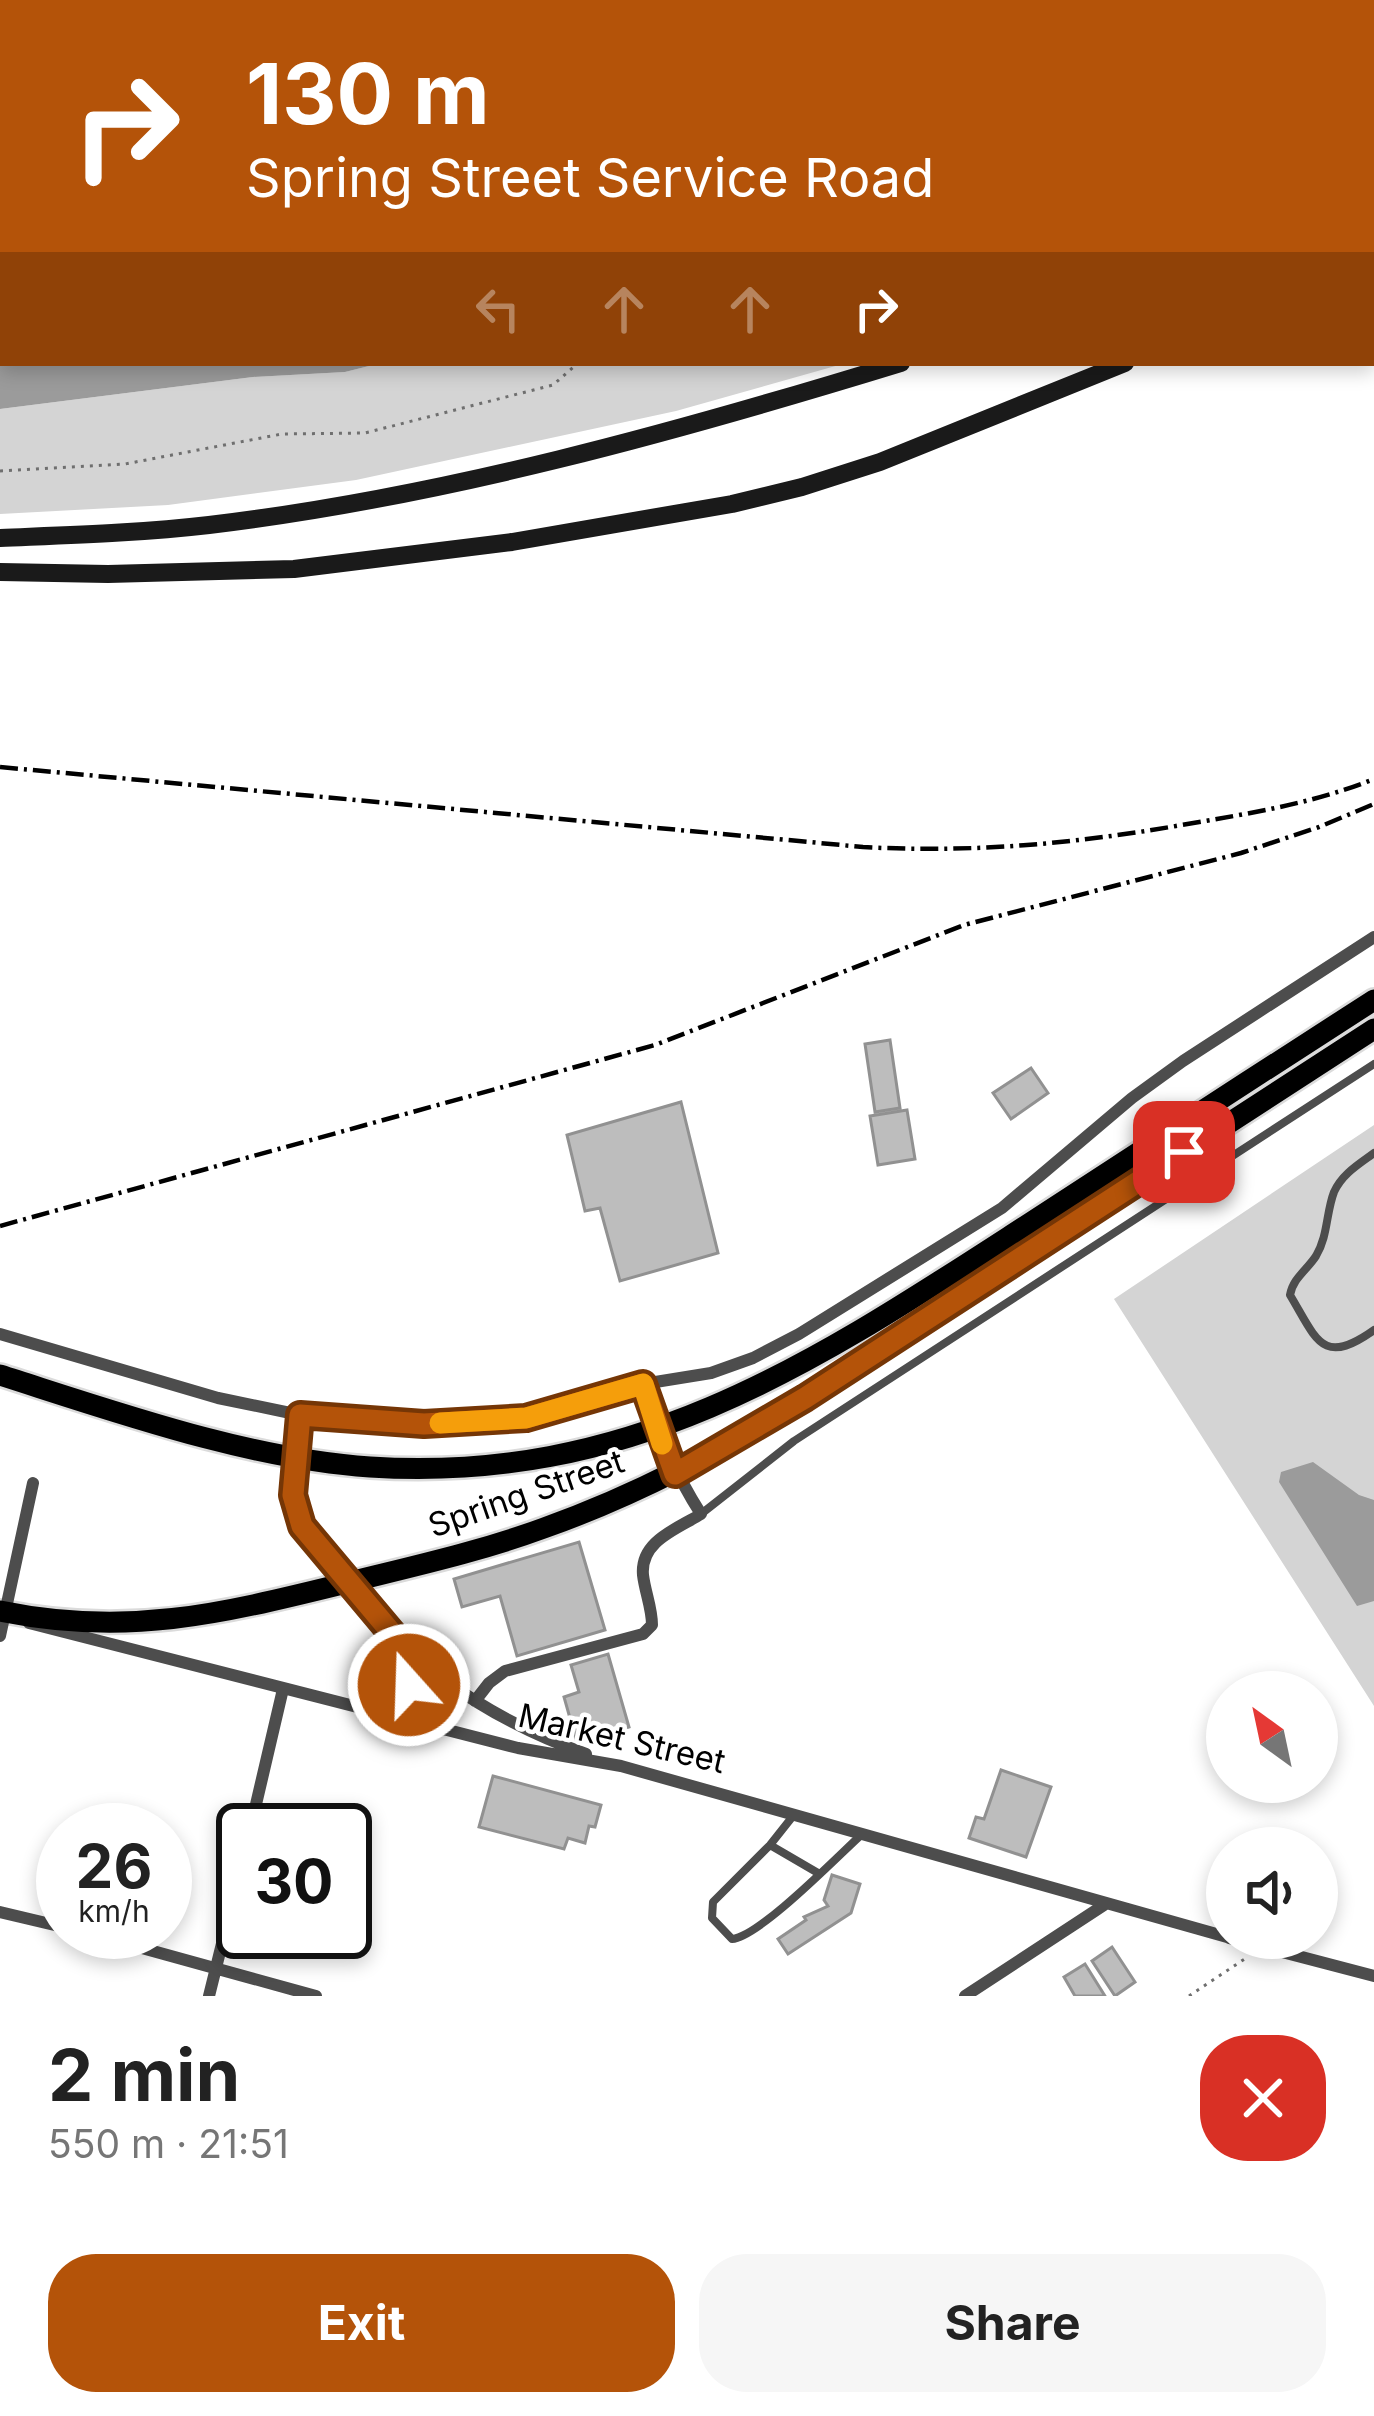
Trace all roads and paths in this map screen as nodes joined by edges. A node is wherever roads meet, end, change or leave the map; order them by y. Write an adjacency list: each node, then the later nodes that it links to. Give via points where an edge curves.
1 (575, 366): 4 (path, via 553,385 365,433 282,434 125,464)
2 (890, 366): 5 (main road, via 569,455 347,503 208,525)
3 (1118, 366): 6 (main road, via 880,461 732,504 295,568)
4 (0, 471)
5 (0, 538)
6 (0, 572)
7 (1374, 937): 15 (street, via 1132,1098 1002,1208 799,1334 711,1373)
8 (1374, 1000): 17 (main road, Spring Street, via 842,1344 744,1396)
9 (1374, 1029): 19 (main road, Spring Street)
10 (1374, 1064): 21 (lane, via 794,1441)
11 (1374, 1153): 12 (lane, via 1334,1192 1325,1236 1290,1294 1335,1350)
12 (1374, 1330)
13 (0, 1334): 16 (street)
14 (0, 1375): 18 (main road, Spring Street)
15 (643, 1384): 16 (street, via 526,1418 424,1424); 17 (street)
16 (300, 1415): 18 (street)
17 (656, 1430): 18 (main road, Spring Street, via 473,1467 369,1467); 19 (street)
18 (296, 1456): 24 (street, bridge, via 295,1509 314,1545)
19 (675, 1474): 21 (street); 22 (main road, Spring Street, via 505,1542 219,1614 128,1622)
20 (33, 1483): 22 (street)
21 (701, 1514): 26 (street, via 647,1552 649,1629 505,1671)
22 (3, 1612): 23 (street); 25 (street, Market Street)
23 (0, 1636)
24 (401, 1644): 26 (street); 27 (street, via 410,1671)
25 (283, 1689): 27 (street, Market Street); 29 (street)
26 (476, 1701): 28 (street, via 544,1739)
27 (398, 1717): 28 (street, Market Street)
28 (621, 1766): 30 (street, Market Street)
29 (256, 1803)
30 (793, 1816): 31 (street, Market Street); 32 (lane)
31 (860, 1836): 33 (lane); 34 (street, Market Street)
32 (770, 1844): 33 (lane); 33 (lane, via 712,1902 712,1918 732,1939 744,1938)
33 (818, 1873)
34 (1104, 1905): 37 (street, Market Street); 46 (street)
35 (0, 1912): 36 (street)
36 (36, 1921)
37 (1206, 1932)
38 (186, 1959): 42 (street)
39 (218, 1959): 42 (street)
40 (1244, 1959): 47 (path)
41 (1308, 1959): 43 (street, Market Street)
42 (216, 1967): 44 (street); 45 (street)
43 (1374, 1976)
44 (208, 1996)
45 (316, 1996)
46 (964, 1996)
47 (1190, 1996)

